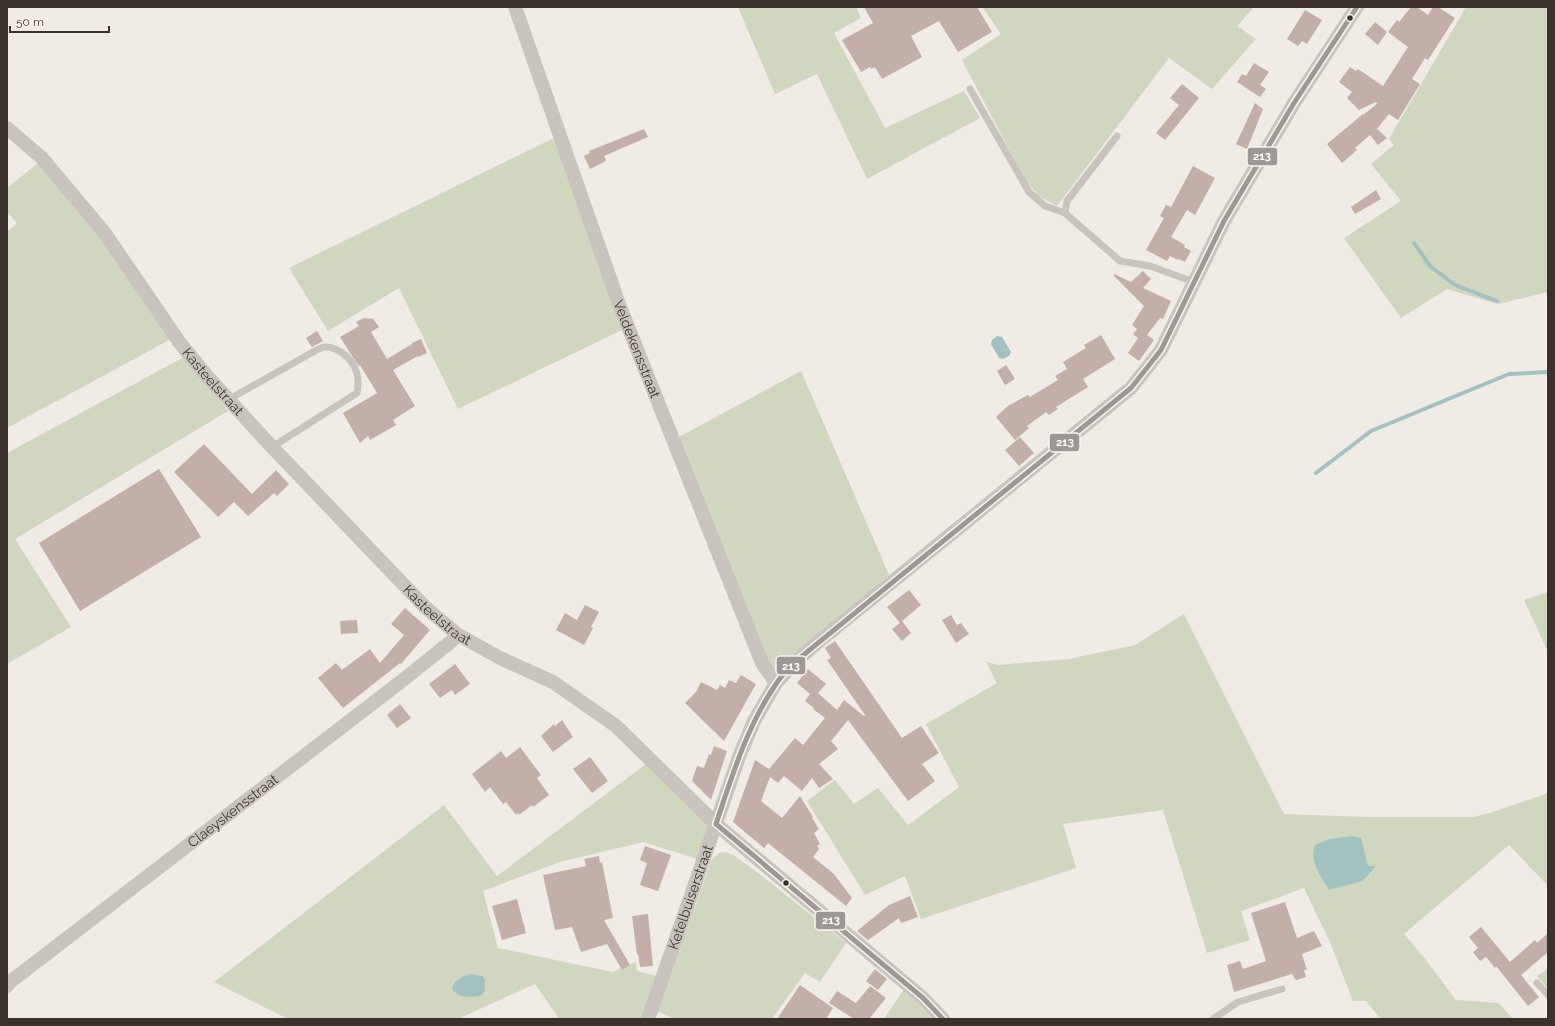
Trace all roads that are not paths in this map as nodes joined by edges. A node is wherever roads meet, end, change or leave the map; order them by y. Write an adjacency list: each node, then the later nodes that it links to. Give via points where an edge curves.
1 (514, 7): 11 (street, Veldekensstraat, via 619,304 762,663)
2 (1357, 7): 7 (street, Ketelbuiserstraat, via 1294,103 1224,221)
3 (970, 89): 6 (lane, via 1029,192 1045,206)
4 (7, 128): 8 (street, Kasteelstraat, via 42,158 104,232 180,342)
5 (1117, 136): 6 (lane, via 1067,201)
6 (1065, 213): 7 (lane, via 1120,261 1150,266)
7 (1194, 282): 11 (street, Ketelbuiserstraat, via 1161,350 1131,388 823,638 796,661)
8 (229, 400): 9 (street, Kasteelstraat); 9 (lane, via 323,347 334,348 351,361 357,373 357,393)
9 (272, 447): 10 (street, Kasteelstraat, via 425,607)
10 (457, 634): 12 (street, Kasteelstraat, via 500,658 553,682 593,709 616,726); 14 (street, Claeyskensstraat, via 403,680)
11 (776, 683): 12 (street, Ketelbuiserstraat, via 754,721)
12 (716, 824): 17 (street, Ketelbuiserstraat); 18 (street, Kasteelstraat, via 923,998)
13 (1537, 983): 16 (lane)
14 (7, 986)
15 (1282, 989): 19 (lane, via 1238,1002)
16 (1548, 995)
17 (648, 1019)
18 (943, 1019)
19 (1213, 1019)

